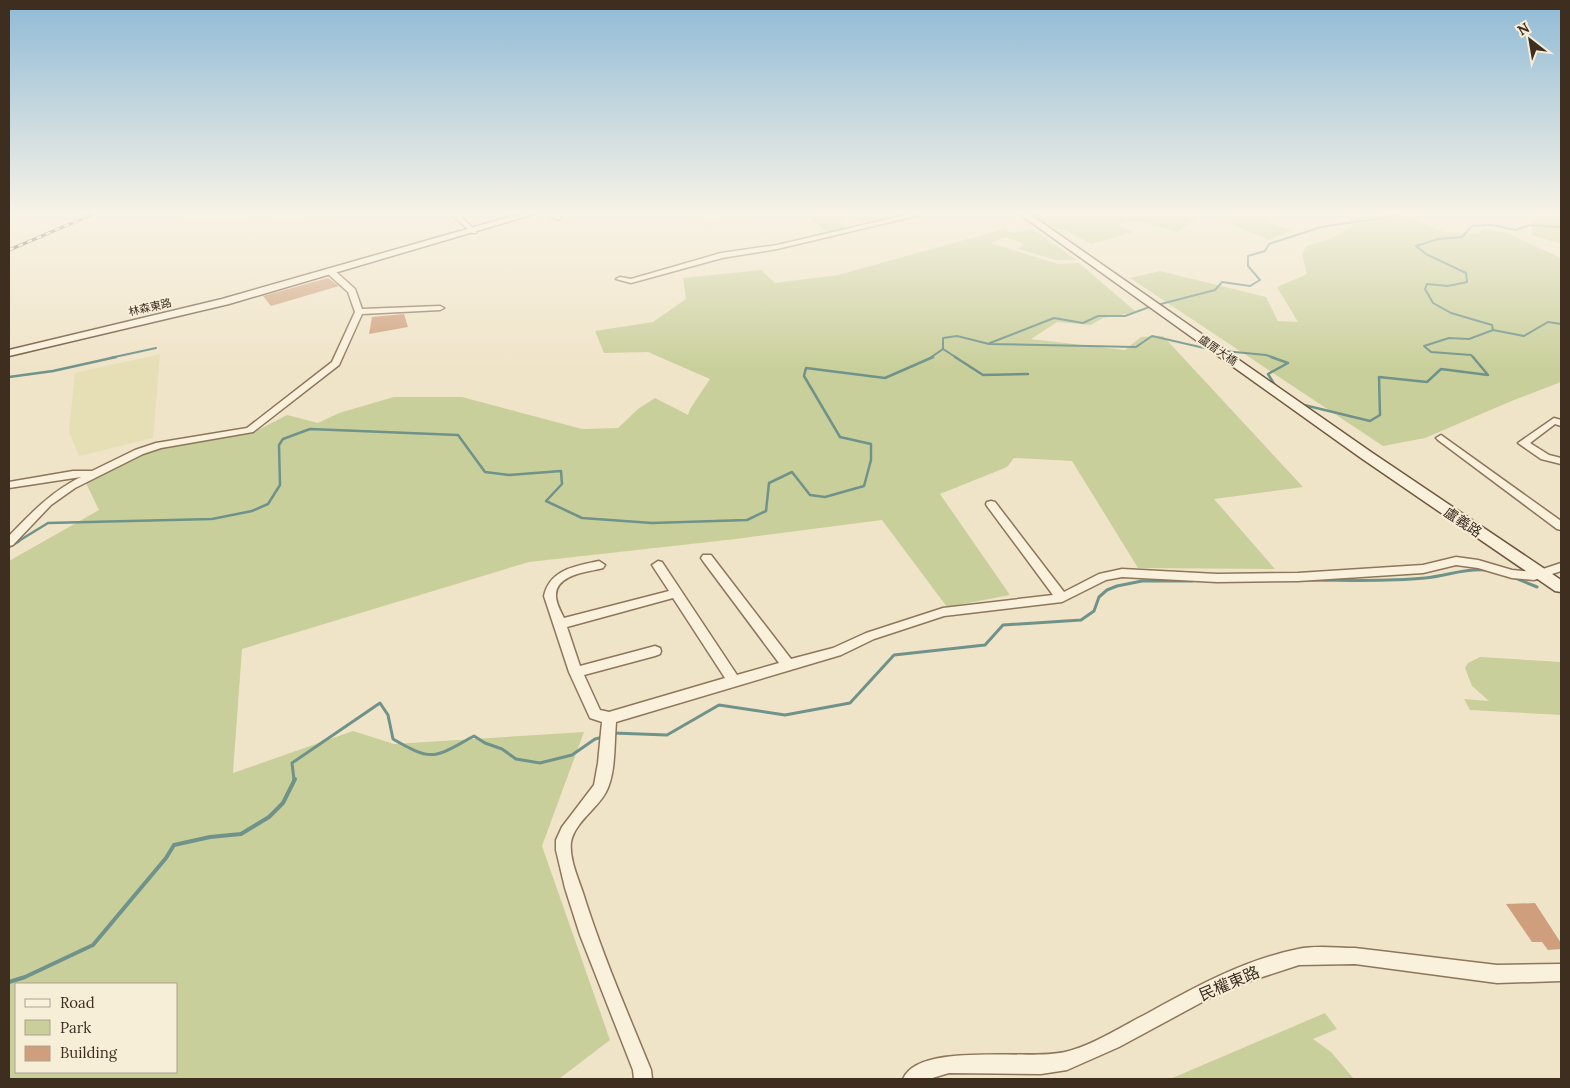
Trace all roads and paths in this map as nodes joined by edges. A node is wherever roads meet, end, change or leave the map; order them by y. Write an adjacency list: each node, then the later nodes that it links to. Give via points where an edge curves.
1 (353, 266): 4 (street, 林森東路)
2 (686, 266): 5 (street, via 631,281)
3 (1099, 266): 11 (street, 盧厝大橋)
4 (331, 272): 7 (street, via 352,291); 8 (street, 林森東路, via 225,302)
5 (620, 279)
6 (440, 308): 7 (street)
7 (359, 312): 13 (street, via 336,363 250,430 159,445)
8 (9, 353)
9 (1559, 419): 12 (street, via 1523,443 1545,457)
10 (1441, 438): 16 (street)
11 (1366, 455): 22 (street, 盧義路)
12 (1561, 461)
13 (94, 474): 14 (street, via 73,474); 17 (street, via 47,503)
14 (9, 485)
15 (991, 504): 25 (street)
16 (1561, 526)
17 (9, 542)
18 (707, 558): 28 (street)
19 (600, 565): 26 (street, via 556,579 550,586)
20 (658, 565): 24 (street)
21 (1561, 567): 22 (street)
22 (1541, 574): 23 (street, 盧義路); 25 (street, via 1512,574 1456,561 1423,569 1298,578 1122,573)
23 (1561, 587)
24 (676, 593): 26 (street); 30 (street)
25 (1062, 598): 28 (street, via 942,612 870,636 836,652)
26 (559, 624): 29 (street)
27 (656, 651): 29 (street)
28 (788, 664): 30 (street)
29 (576, 672): 31 (street, via 595,714)
30 (734, 680): 31 (street)
31 (609, 718): 33 (street, via 601,786 573,822 563,842 582,919)
32 (1561, 973): 34 (street, 民權東路, via 1497,974 1355,956 1299,957 1211,988 1113,1041 1067,1061 949,1064 929,1069)
33 (643, 1079)
34 (912, 1079)

